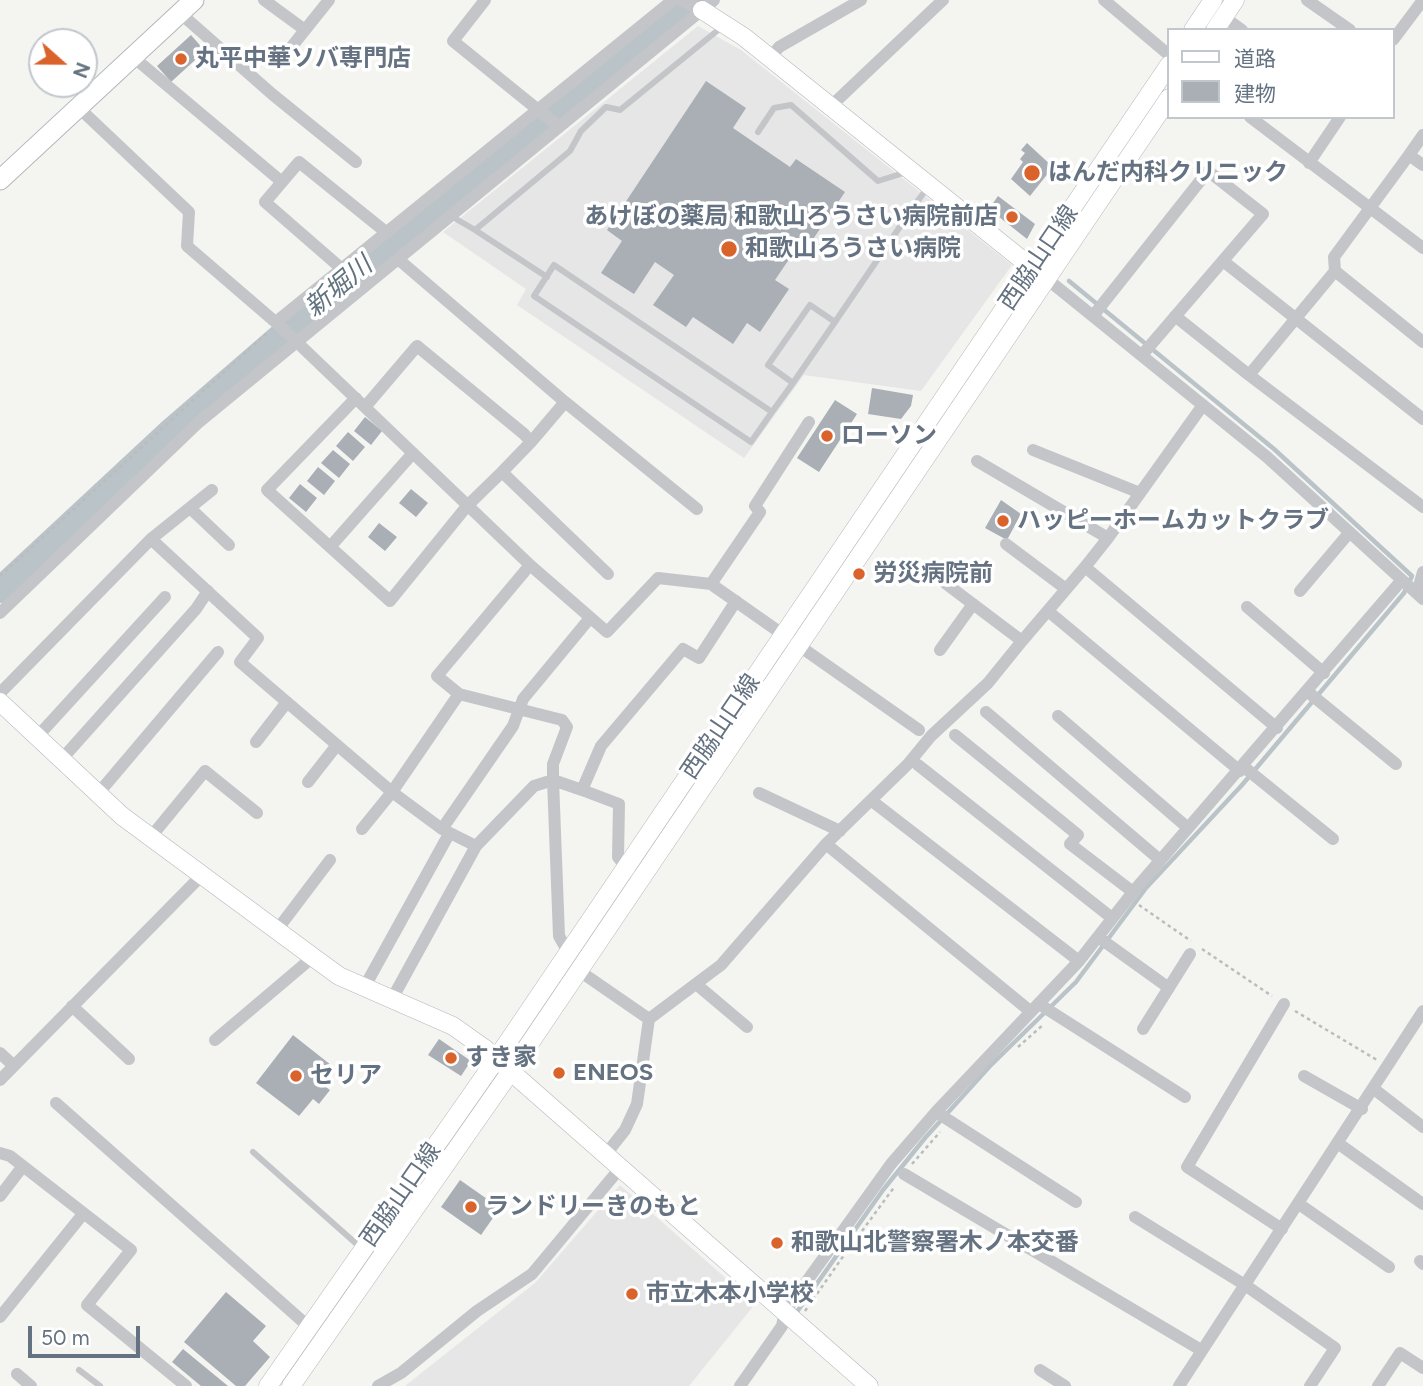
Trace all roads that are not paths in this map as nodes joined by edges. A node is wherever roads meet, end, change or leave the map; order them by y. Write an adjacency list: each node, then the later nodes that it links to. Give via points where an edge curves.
1 (264, 0): 19 (street)
2 (329, 0): 19 (street)
3 (485, 0): 29 (street, via 453,41)
4 (673, 0): 29 (street)
5 (680, 0): 12 (street)
6 (861, 0): 24 (street, via 779,47)
7 (943, 0): 28 (street)
8 (1104, 0): 22 (street)
9 (1236, 0): 14 (street)
10 (1307, 0): 18 (street)
11 (1422, 1): 20 (street)
12 (708, 5): 15 (street); 32 (street)
13 (187, 6): 23 (main road); 36 (street, via 272,94)
14 (1213, 11): 16 (street); 17 (street)
15 (725, 24): 24 (street); 45 (lane, via 620,110 606,107 581,131 570,151)
16 (1195, 28)
17 (1238, 28)
18 (1347, 28)
19 (305, 30): 21 (street)
20 (1395, 37)
21 (289, 50)
22 (1168, 54)
23 (132, 56): 27 (main road); 41 (street)
24 (770, 58): 28 (street)
25 (1168, 66): 50 (street, 西脇山口線)
26 (1168, 99): 54 (street, 西脇山口線)
27 (78, 107): 40 (main road); 59 (street, via 190,212 187,246)
28 (830, 107): 39 (street)
29 (538, 111): 32 (street); 46 (street)
30 (1253, 119): 37 (street)
31 (1339, 119): 37 (street)
32 (558, 126): 44 (street)
33 (758, 132): 39 (lane, via 774,108 791,106 878,181)
34 (1423, 135): 35 (street)
35 (1409, 155): 38 (street); 43 (street)
36 (356, 162)
37 (1309, 163): 43 (street)
38 (1423, 165)
39 (909, 171): 42 (street)
40 (0, 180)
41 (282, 182): 46 (street, via 299,162); 51 (street, via 265,202)
42 (929, 186): 50 (street); 58 (lane)
43 (1372, 209): 47 (street); 52 (street, via 1334,257)
44 (450, 216): 45 (lane); 48 (street)
45 (475, 230): 53 (lane)
46 (387, 233): 51 (street)
47 (1423, 248)
48 (398, 258): 60 (street); 65 (street)
49 (1223, 261): 55 (street, via 1263,214 1208,171); 56 (street); 57 (street)
50 (1032, 268): 54 (street); 105 (street, 西脇山口線)
51 (342, 270): 59 (street)
52 (1335, 271): 57 (street); 61 (street)
53 (547, 277): 68 (lane, via 554,265); 68 (lane, via 534,296 751,442)
54 (1047, 279): 55 (street); 107 (street, 西脇山口線)
55 (1095, 313): 62 (street)
56 (1175, 316): 62 (street); 63 (street)
57 (1297, 319): 63 (street); 69 (street)
58 (835, 322): 64 (lane); 64 (lane, via 810,305 768,365)
59 (278, 324): 60 (street)
60 (294, 340): 66 (street); 103 (street, via 199,422)
61 (1423, 342)
62 (1143, 353): 67 (street)
63 (1250, 374): 79 (street)
64 (793, 383): 68 (lane)
65 (565, 402): 71 (street); 81 (street)
66 (360, 403): 71 (street, via 417,346); 73 (street); 87 (street, via 267,490)
67 (1203, 405): 77 (street); 82 (street)
68 (772, 412)
69 (1423, 419)
70 (809, 422): 93 (street, via 755,506 760,512)
71 (531, 442): 75 (street)
72 (1033, 450): 77 (street)
73 (413, 453): 78 (street); 87 (street)
74 (977, 461): 83 (street)
75 (502, 472): 78 (street); 91 (street)
76 (212, 490): 80 (street)
77 (1140, 493): 83 (street)
78 (467, 506): 87 (street, via 390,601); 88 (street)
79 (1423, 507)
80 (190, 508): 84 (street); 86 (street)
81 (696, 509)
82 (1349, 533): 95 (street); 97 (street)
83 (1108, 538): 89 (street)
84 (151, 539): 96 (street); 111 (street)
85 (1006, 544): 94 (street)
86 (229, 545)
87 (330, 547)
88 (530, 565): 104 (street); 112 (street, via 437,676)
89 (1085, 567): 94 (street); 119 (street)
90 (1423, 572): 95 (street)
91 (608, 574)
92 (945, 583): 100 (street)
93 (711, 584): 99 (street); 104 (street, via 658,578 607,632)
94 (1066, 589): 102 (street)
95 (1412, 589): 110 (street)
96 (208, 591): 115 (street, via 258,638 240,662); 125 (street)
97 (1300, 591)
98 (165, 597): 122 (street)
99 (736, 601): 105 (street); 131 (street, via 699,658 682,649 601,746)
100 (973, 604): 106 (street); 108 (street)
101 (1247, 607): 110 (street)
102 (1048, 611): 106 (street); 128 (street)
103 (0, 613)
104 (590, 618): 116 (street)
105 (783, 635): 107 (street); 147 (street, 西脇山口線)
106 (1022, 640): 135 (street, via 988,683)
107 (798, 645): 120 (street); 147 (street, 西脇山口線)
108 (940, 650)
109 (218, 652): 134 (street)
110 (1324, 673): 113 (street)
111 (0, 693)
112 (459, 694): 116 (street); 132 (street)
113 (1315, 698): 119 (street); 126 (street)
114 (0, 702): 122 (street)
115 (287, 702): 123 (street); 124 (street)
116 (519, 709): 129 (street, via 562,720 567,727 553,764); 139 (street, via 513,726)
117 (986, 712): 146 (street)
118 (1058, 716): 137 (street)
119 (1278, 728): 128 (street)
120 (919, 730)
121 (955, 735): 149 (street, via 1078,835 1070,844)
122 (37, 737): 125 (street)
123 (257, 742)
124 (337, 745): 130 (street); 132 (street)
125 (61, 760): 134 (street)
126 (1396, 764)
127 (918, 765): 150 (street)
128 (1248, 772): 137 (street); 142 (street)
129 (553, 780): 131 (street); 144 (street, via 534,786); 153 (street, via 559,936)
130 (308, 782)
131 (582, 790): 147 (street, via 619,804 618,857)
132 (392, 792): 138 (street); 139 (street)
133 (759, 793): 140 (street)
134 (97, 795): 141 (street)
135 (872, 801): 140 (street); 156 (street)
136 (257, 813): 141 (street, via 205,771)
137 (1188, 828): 146 (street)
138 (362, 829)
139 (445, 831): 144 (street); 159 (street)
140 (840, 831): 143 (street)
141 (150, 838): 148 (street)
142 (1333, 839)
143 (826, 844): 158 (street, via 721,965); 164 (street)
144 (477, 846): 161 (street)
145 (330, 860): 151 (street)
146 (1160, 860): 149 (street)
147 (632, 873): 153 (street, 西脇山口線); 157 (street, 西脇山口線)
148 (201, 875): 151 (street); 163 (street)
149 (1133, 892): 150 (street)
150 (1112, 918): 152 (street)
151 (277, 930): 155 (street)
152 (1098, 937): 156 (street); 160 (street)
153 (568, 952): 171 (street, 西脇山口線)
154 (1191, 954): 160 (street)
155 (313, 957): 159 (street); 169 (street)
156 (1079, 961): 164 (street)
157 (578, 970): 166 (street); 174 (street, 西脇山口線)
158 (696, 984): 166 (street); 167 (street)
159 (364, 988): 161 (street)
160 (1169, 988): 168 (street)
161 (393, 999): 171 (street, via 453,1026)
162 (1284, 1004): 196 (street, via 1187,1167)
163 (72, 1006): 172 (street); 173 (street)
164 (1044, 1010): 178 (street); 181 (street)
165 (1423, 1011): 177 (street)
166 (649, 1019): 186 (street, via 636,1104 625,1130)
167 (747, 1027)
168 (1143, 1029)
169 (215, 1040)
170 (0, 1053): 173 (street)
171 (497, 1058): 174 (street); 197 (street, 西脇山口線)
172 (129, 1059)
173 (14, 1066): 176 (street)
174 (511, 1071): 186 (street); 212 (street, 西脇山口線)
175 (1304, 1076): 180 (street)
176 (0, 1080)
177 (1374, 1089): 180 (street); 182 (street)
178 (1185, 1097)
179 (56, 1103): 202 (street)
180 (1362, 1108): 183 (street)
181 (943, 1117): 191 (street); 201 (street, via 891,1164)
182 (1423, 1127)
183 (1339, 1144): 192 (street); 193 (street)
184 (253, 1152): 197 (lane)
185 (0, 1153): 187 (street)
186 (606, 1154): 188 (street)
187 (23, 1166): 190 (street); 194 (street)
188 (621, 1167): 201 (street); 213 (street, via 531,1274)
189 (904, 1174): 203 (street)
190 (0, 1196)
191 (1076, 1202)
192 (1299, 1204): 196 (street); 198 (street)
193 (1423, 1204)
194 (83, 1214): 200 (street); 210 (street, via 131,1250 87,1305)
195 (1135, 1217): 199 (street)
196 (1282, 1229): 199 (street)
197 (363, 1250): 202 (street, 西脇山口線)
198 (1389, 1267)
199 (1245, 1285): 203 (street); 218 (street, via 1335,1348)
200 (0, 1317)
201 (792, 1317): 214 (street); 215 (street)
202 (309, 1327): 211 (street, 西脇山口線)
203 (1201, 1349): 217 (street)
204 (1423, 1368): 219 (street, via 1400,1353)
205 (79, 1370): 209 (lane)
206 (1041, 1370): 216 (street)
207 (17, 1374): 208 (street)
208 (31, 1386)
209 (100, 1386)
210 (186, 1386)
211 (268, 1386)
212 (291, 1386)
213 (379, 1386)
214 (740, 1386)
215 (869, 1386)
216 (1065, 1386)
217 (1179, 1386)
218 (1310, 1386)
219 (1378, 1386)

